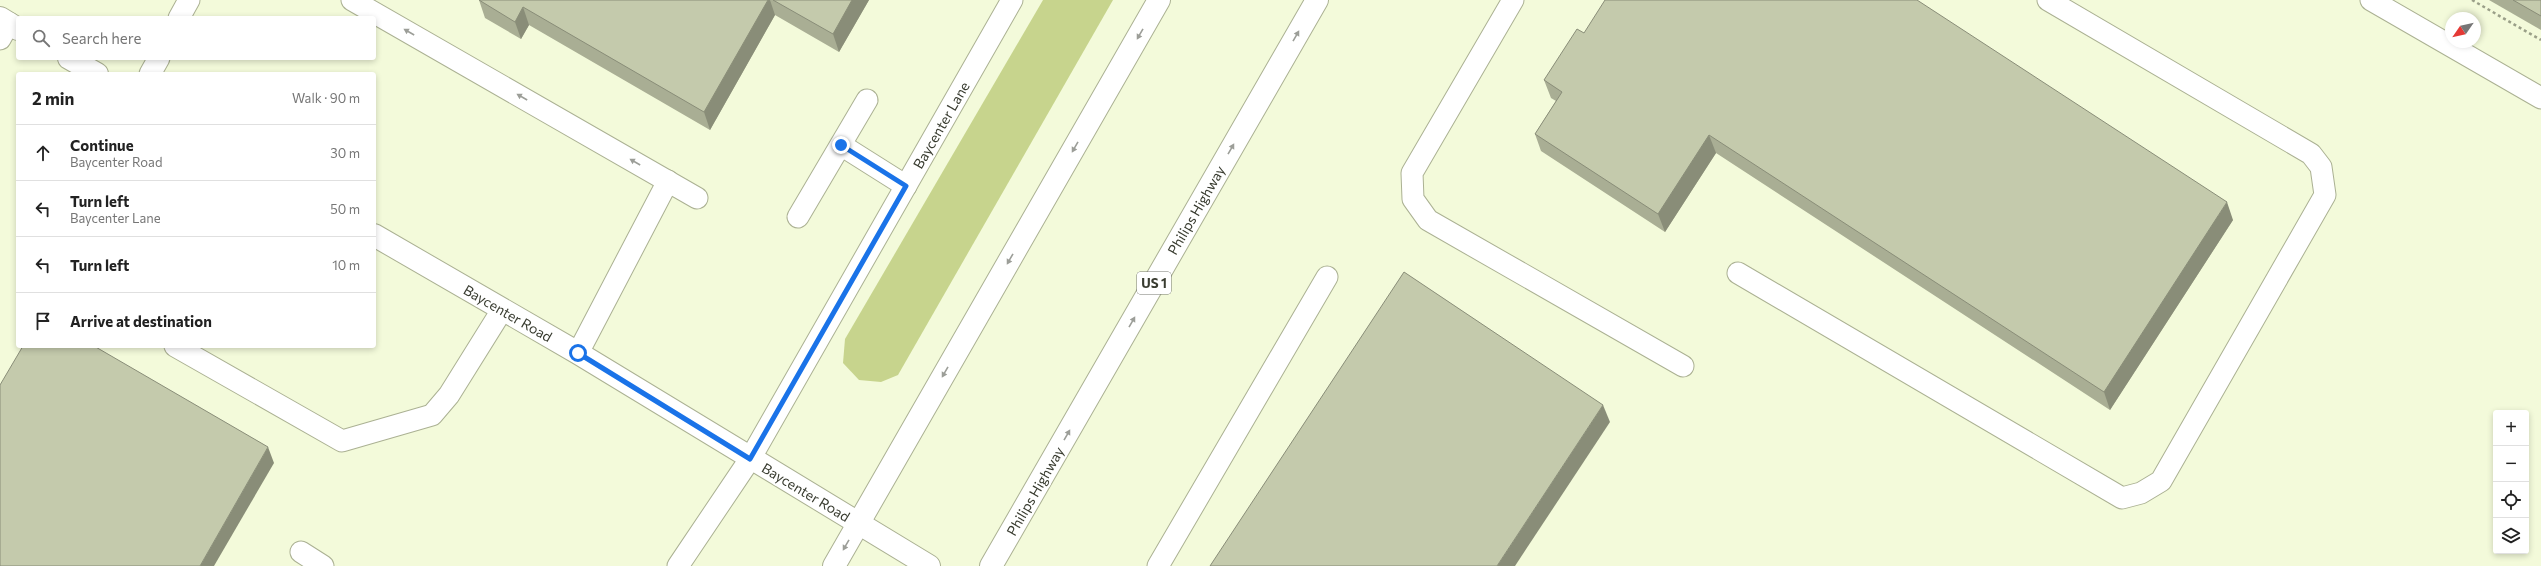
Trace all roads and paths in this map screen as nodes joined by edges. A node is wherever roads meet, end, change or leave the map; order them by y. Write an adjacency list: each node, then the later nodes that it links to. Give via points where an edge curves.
1 (189, 0): 10 (lane)
2 (352, 0): 19 (lane, one-way to 2)
3 (1012, 0): 20 (lane, Baycenter Lane)
4 (1159, 0): 31 (main road, one-way to 31)
5 (1317, 0): 37 (main road, Philips Highway / US 1, one-way to 5)
6 (1512, 0): 29 (lane, via 1412,173 1413,199 1428,220)
7 (2048, 0): 24 (lane, via 2312,154 2321,167 2325,195 2160,481 2141,493 2122,498)
8 (2371, 0): 16 (lane)
9 (2472, 0): 11 (path)
10 (180, 16)
11 (2541, 40)
12 (72, 60): 14 (main road)
13 (158, 60): 15 (lane)
14 (94, 72)
15 (151, 72)
16 (2541, 98)
17 (867, 100): 18 (lane)
18 (841, 145): 20 (lane); 22 (lane)
19 (668, 181): 21 (lane); 28 (lane)
20 (906, 186): 30 (lane, Baycenter Lane)
21 (697, 198)
22 (798, 217)
23 (376, 236): 26 (main road, Baycenter Road)
24 (1738, 273)
25 (1327, 277): 38 (lane)
26 (502, 310): 27 (lane, via 449,395 432,415 342,441); 28 (main road, Baycenter Road)
27 (179, 348)
28 (578, 353): 30 (main road, Baycenter Road)
29 (1683, 366)
30 (750, 459): 31 (main road, Baycenter Road); 34 (lane, Baycenter Lane)
31 (858, 524): 35 (main road, one-way to 35); 36 (main road, Baycenter Road)
32 (301, 552): 33 (lane)
33 (323, 566)
34 (678, 566)
35 (834, 566)
36 (928, 566)
37 (992, 566)
38 (1158, 566)

